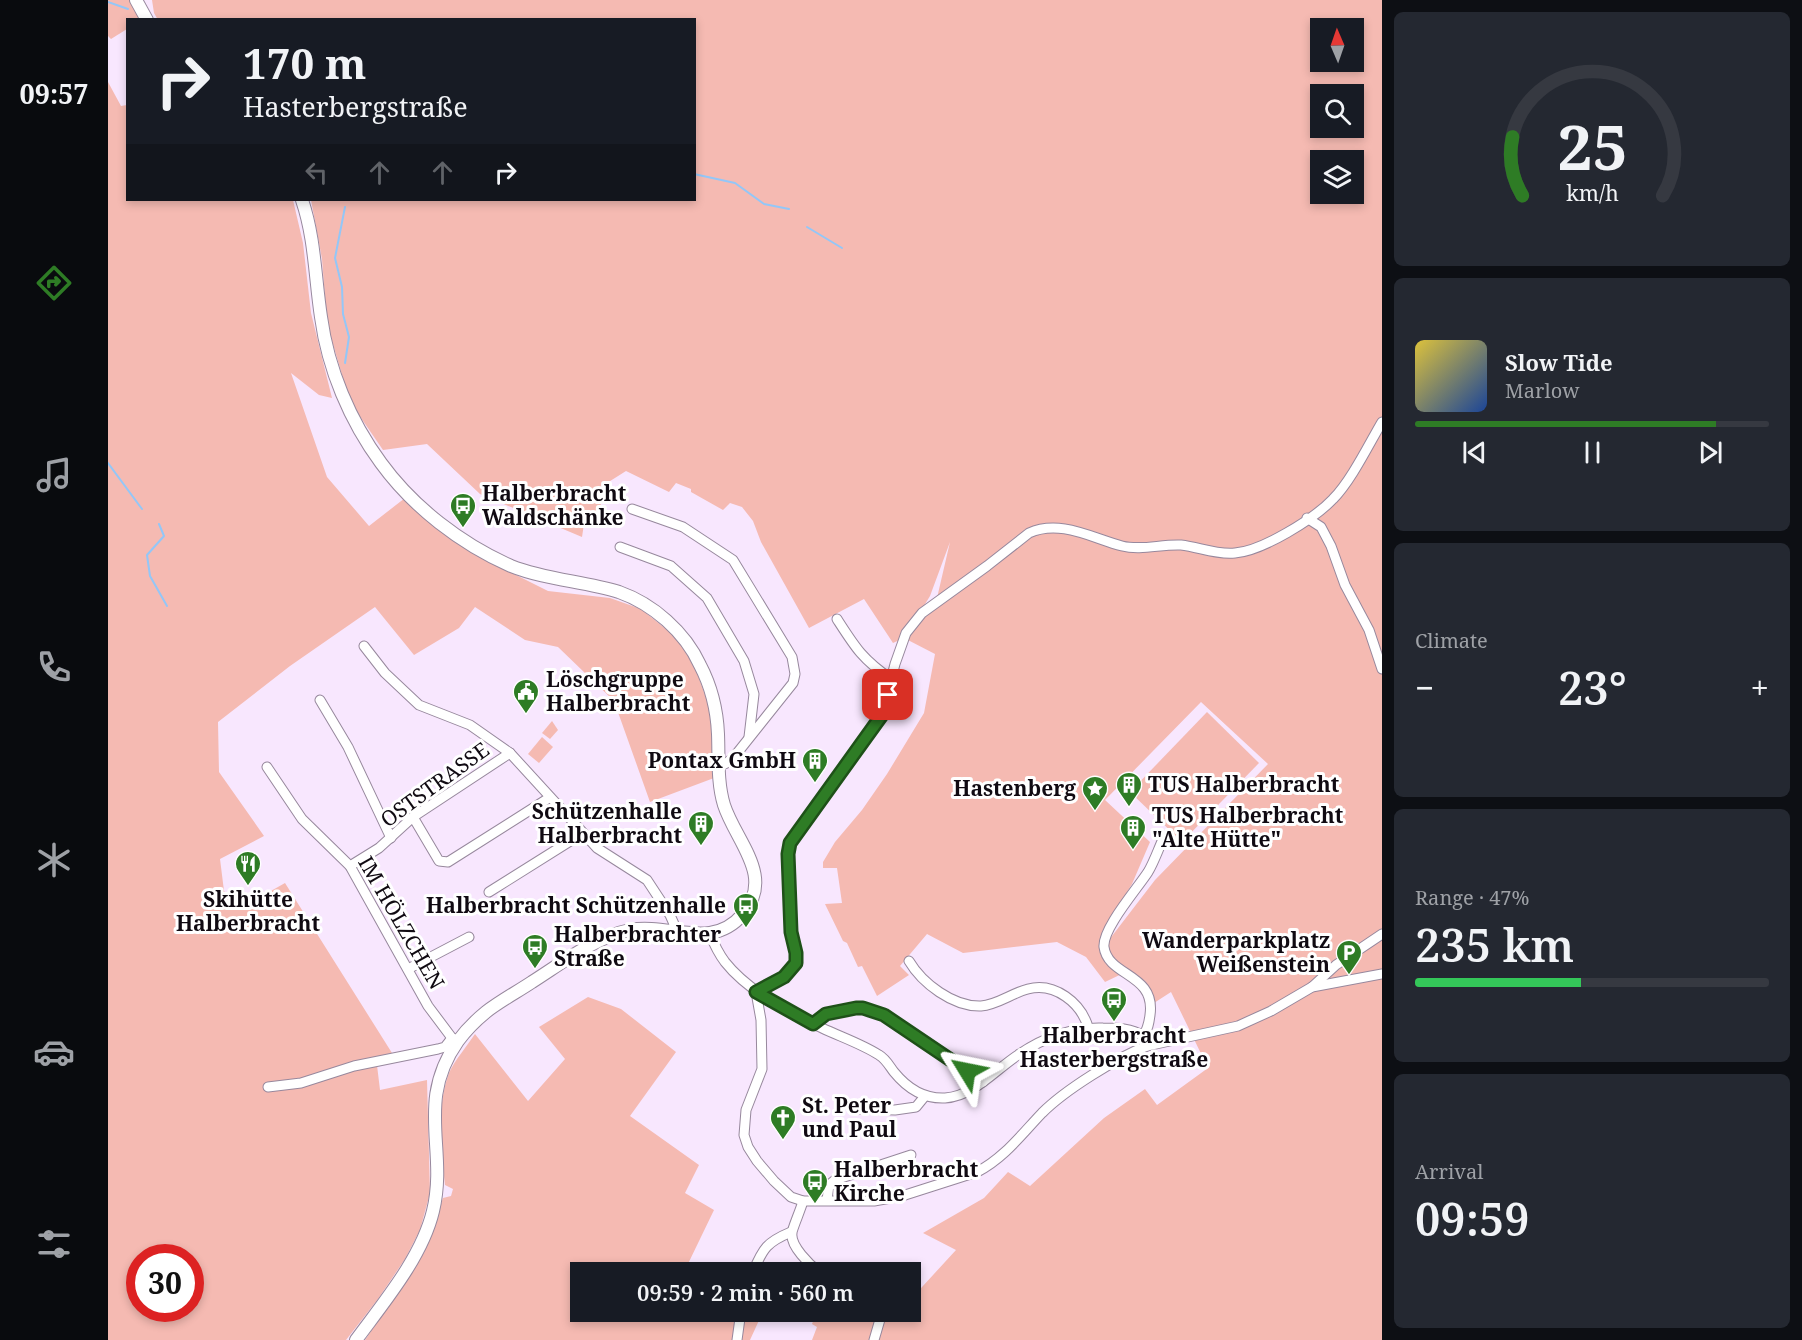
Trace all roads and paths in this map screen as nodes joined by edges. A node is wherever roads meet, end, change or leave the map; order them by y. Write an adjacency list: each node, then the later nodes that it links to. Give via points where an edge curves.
1 (302, 201): 13 (main road, via 311,230 323,333 335,374 357,426 390,474 455,535 514,567 631,597 658,614 694,654 710,689 717,724)
2 (1382, 422): 4 (street, via 1335,497)
3 (632, 509): 11 (street, via 683,527 733,560 792,657 793,682)
4 (1308, 518): 8 (street, via 1321,527 1331,546); 9 (street, via 1264,545 1232,554 1176,545 1131,548 1053,528 1029,533 922,613 906,633)
5 (620, 547): 11 (street, via 671,566 707,598 744,661 754,694)
6 (837, 619): 9 (street, via 859,653)
7 (364, 646): 12 (street, via 385,673 419,705 470,725)
8 (1382, 669)
9 (891, 679): 30 (street, via 882,715 790,843 790,921 796,963 784,977)
10 (320, 700): 18 (street, via 348,747)
11 (749, 737): 13 (street, via 730,761)
12 (510, 753): 15 (street); 16 (street, OSTSTRASSE)
13 (718, 764): 23 (main road, via 723,802 751,858 755,889 742,916)
14 (267, 767): 20 (street, IM HÖLZCHEN, via 302,819)
15 (549, 798): 16 (street, via 448,862 439,861); 17 (street)
16 (413, 818): 18 (street, OSTSTRASSE)
17 (583, 833): 21 (street); 22 (street, via 597,848 647,880 670,915)
18 (391, 837): 20 (street, OSTSTRASSE)
19 (1163, 839): 33 (street, via 1104,944 1112,960 1145,987 1149,995 1151,1011)
20 (350, 866): 27 (street, IM HÖLZCHEN)
21 (489, 892)
22 (672, 931): 23 (main road); 34 (main road, via 630,930 600,942 489,1010)
23 (710, 934): 30 (street, via 727,965)
24 (1382, 934): 29 (street, via 1335,965)
25 (469, 937): 27 (street)
26 (909, 961): 32 (street, via 917,973 951,999 974,1005 994,1003 1027,989 1047,988 1075,1004 1085,1015)
27 (408, 969): 34 (street, IM HÖLZCHEN, via 428,1006)
28 (1382, 974): 29 (street)
29 (1311, 987): 35 (street, via 1238,1026)
30 (756, 992): 31 (street); 42 (street, via 762,1063 746,1110 744,1134 751,1153 765,1172 791,1197)
31 (813, 1024): 36 (street, via 826,1014 856,1008 884,1015); 38 (street, via 882,1057 911,1089)
32 (1088, 1027): 33 (street, via 1132,1030); 36 (street, via 1063,1032 1035,1045)
33 (1143, 1035): 35 (street)
34 (456, 1039): 37 (street, via 438,1049 354,1066 301,1083); 48 (main road, via 435,1100 436,1189 430,1222 414,1256)
35 (1147, 1046): 41 (street, via 1122,1057 1056,1101 998,1159 977,1172 889,1199 858,1203)
36 (983, 1082): 38 (street, via 957,1096)
37 (268, 1087)
38 (925, 1096): 39 (street, via 916,1107)
39 (858, 1109)
40 (911, 1155): 41 (street, via 835,1180 829,1185)
41 (827, 1200): 42 (street)
42 (803, 1201): 43 (street)
43 (792, 1232): 44 (street, via 774,1239); 45 (street)
44 (757, 1262)
45 (807, 1262)
46 (739, 1322): 49 (street)
47 (879, 1322): 50 (street)
48 (356, 1340)
49 (737, 1340)
50 (874, 1340)

